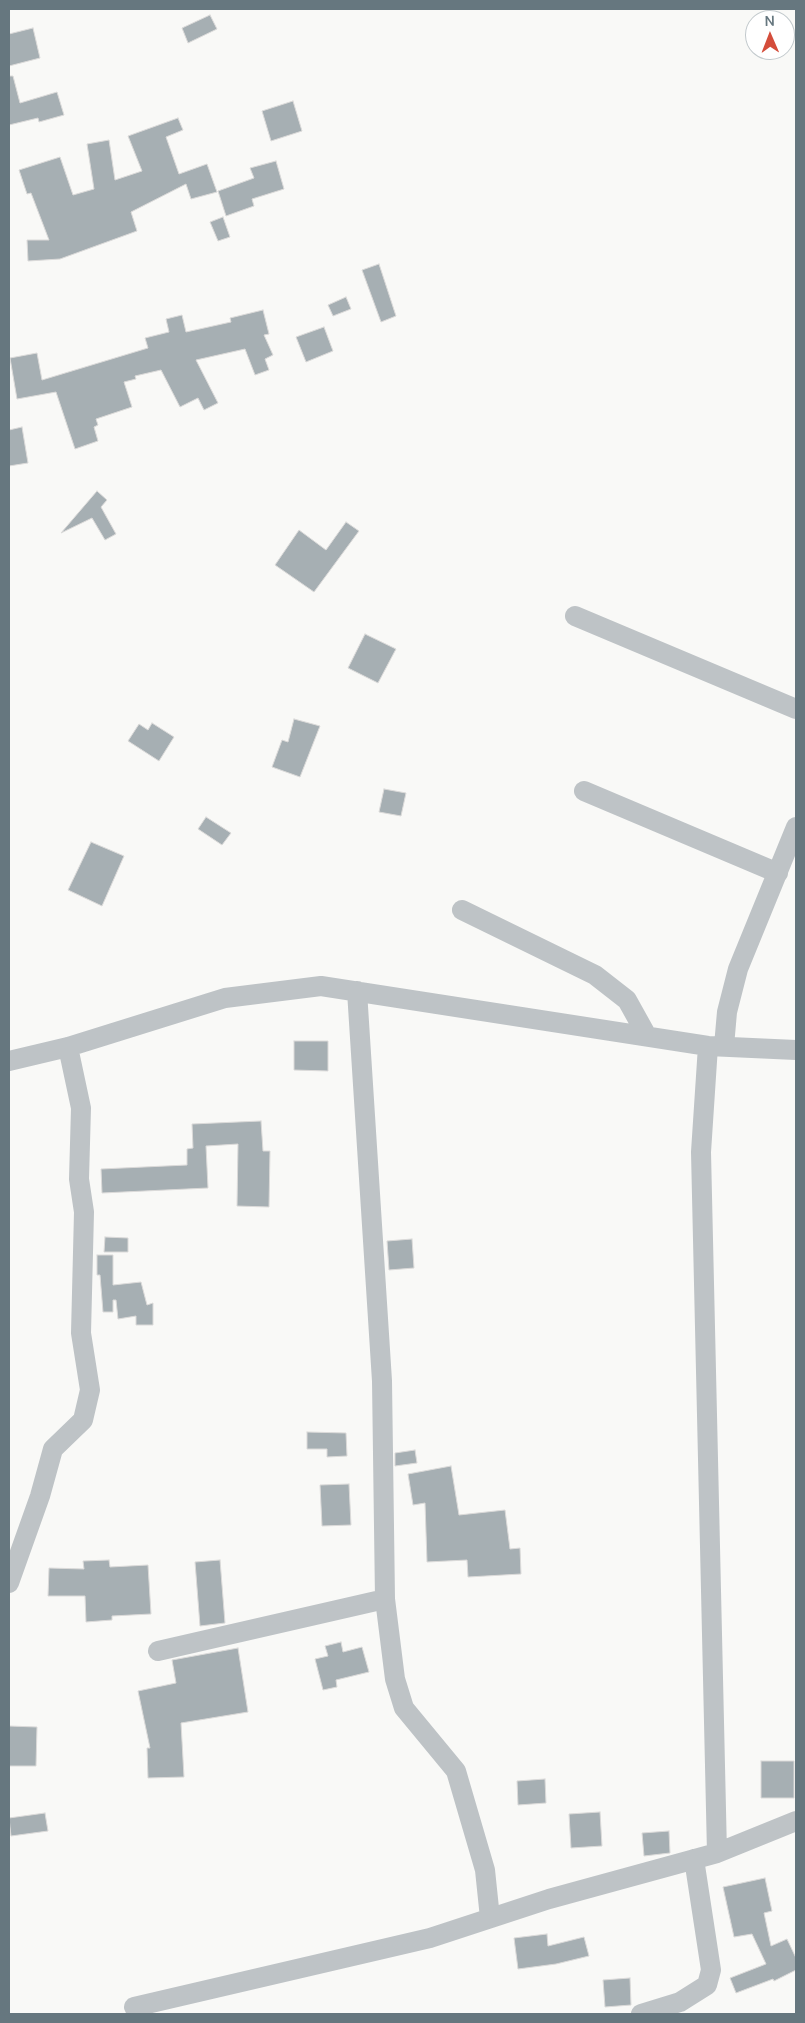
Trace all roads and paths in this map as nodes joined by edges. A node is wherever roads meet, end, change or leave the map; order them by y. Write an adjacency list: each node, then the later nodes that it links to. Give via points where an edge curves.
1 (575, 616): 2 (street)
2 (796, 708)
3 (584, 791): 5 (street)
4 (796, 827): 5 (street)
5 (778, 873): 9 (street, via 738,968)
6 (462, 910): 8 (street, via 595,975 626,1000)
7 (357, 991): 8 (street); 10 (street, via 321,986 225,998); 14 (street, via 382,1381)
8 (647, 1036): 9 (street)
9 (716, 1046): 11 (street); 17 (street, via 701,1152)
10 (68, 1047): 12 (street); 13 (street, via 81,1108 79,1179 84,1212 81,1333 90,1390 83,1420 53,1448 40,1496)
11 (796, 1050)
12 (9, 1061)
13 (9, 1583)
14 (386, 1599): 15 (street); 19 (street, via 395,1679 404,1708 456,1771 485,1870)
15 (158, 1651)
16 (796, 1821): 17 (street)
17 (717, 1852): 18 (street)
18 (694, 1859): 19 (street); 21 (street, via 711,1970 707,1985 680,2002)
19 (490, 1918): 20 (street, via 430,1938)
20 (134, 2006)
21 (641, 2014)

